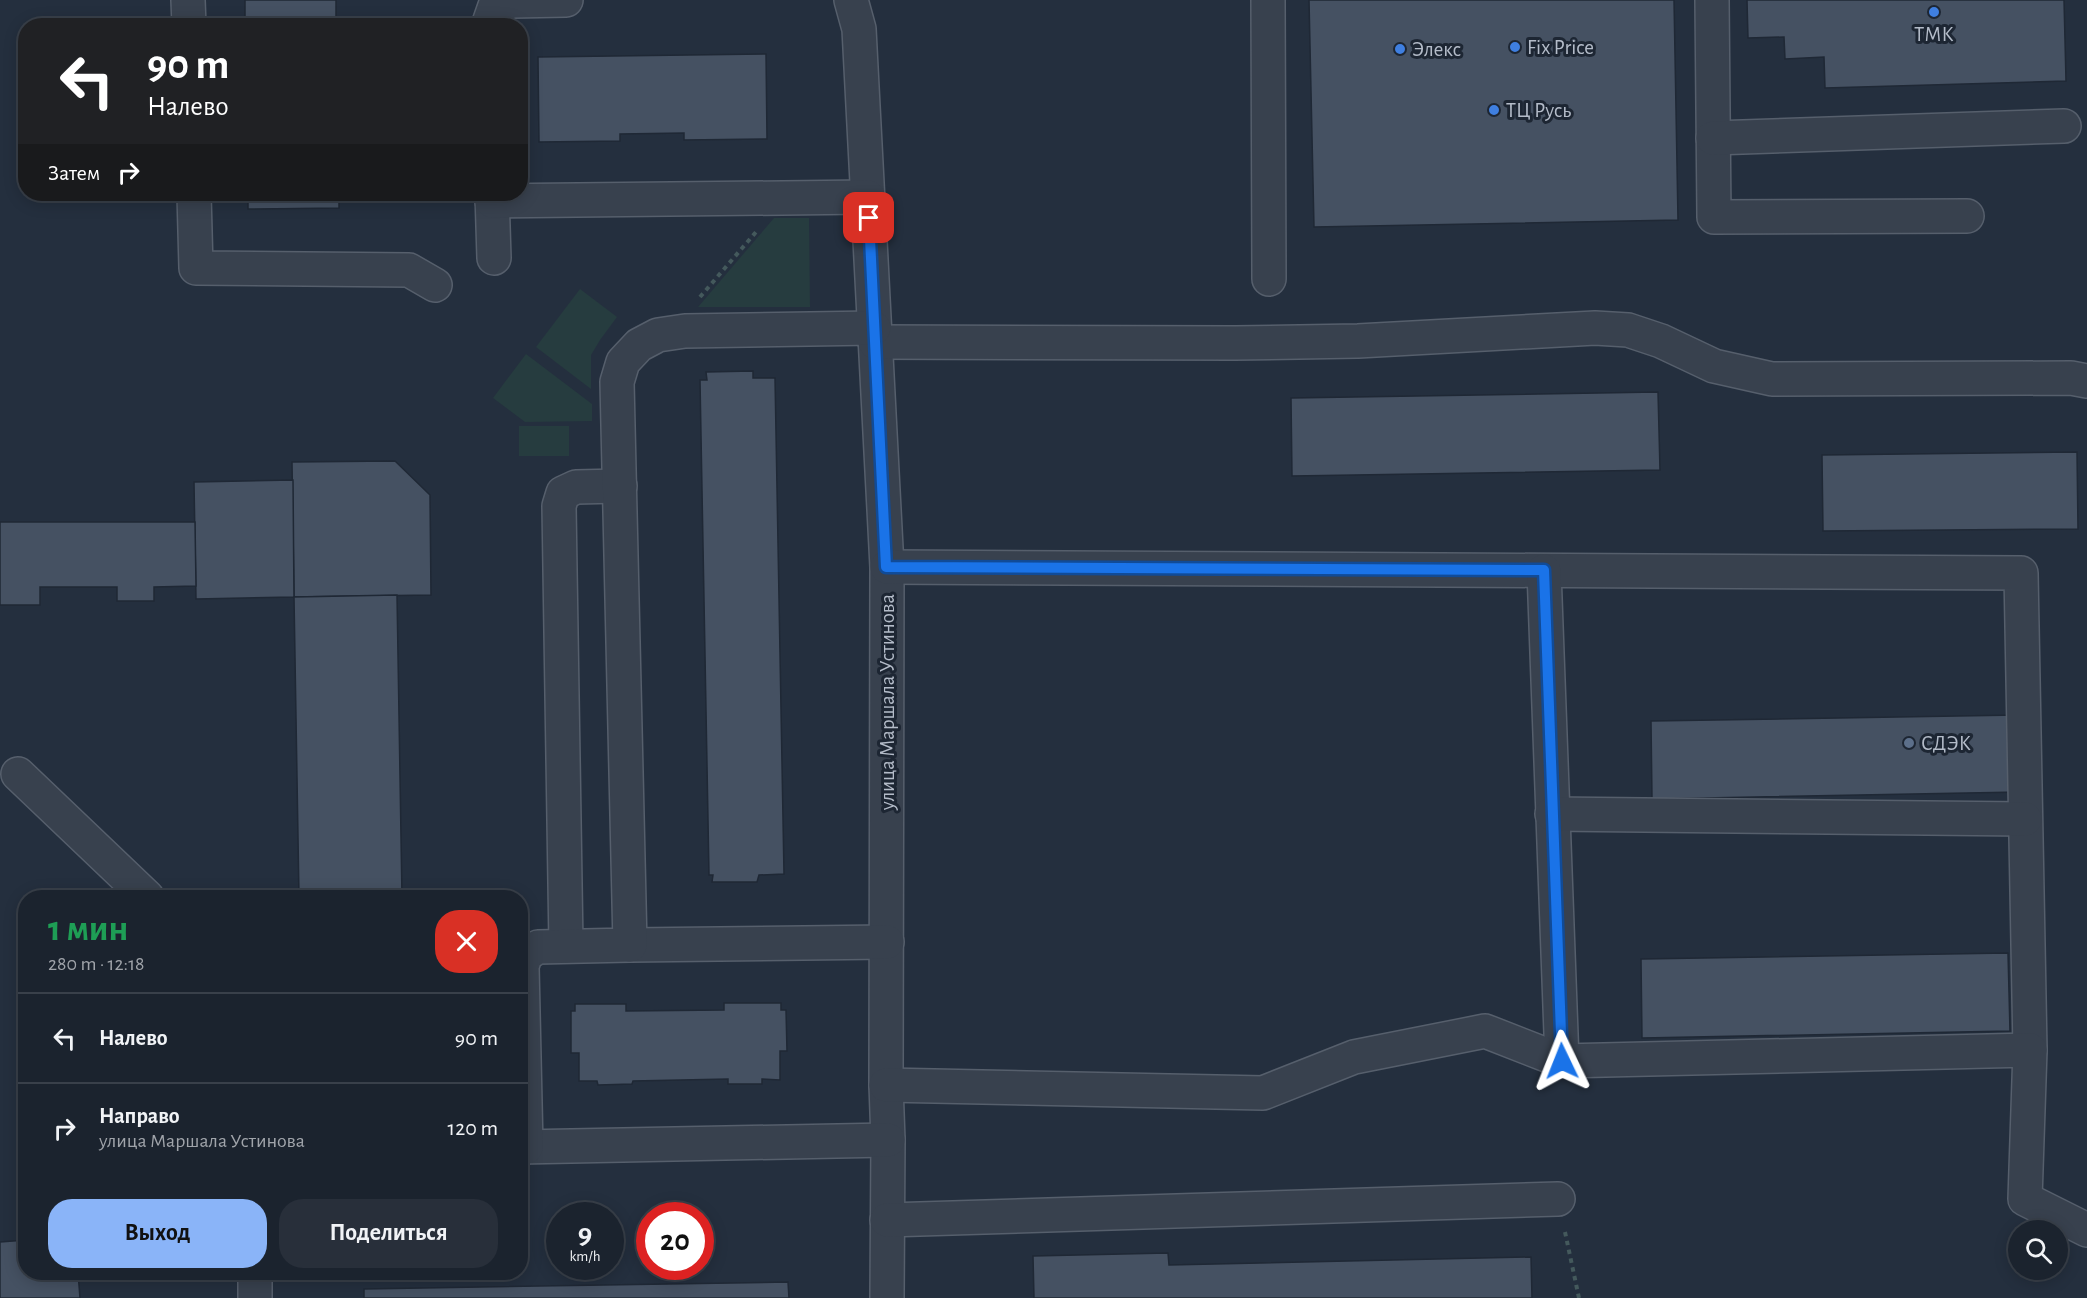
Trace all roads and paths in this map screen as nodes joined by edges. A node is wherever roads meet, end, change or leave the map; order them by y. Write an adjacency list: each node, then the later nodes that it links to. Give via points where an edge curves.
1 (188, 0): 6 (street)
2 (566, 0): 7 (street, via 513,1 495,6)
3 (851, 0): 10 (street, улица Маршала Устинова, via 859,29)
4 (1268, 0): 17 (street)
5 (1712, 0): 9 (street)
6 (189, 18)
7 (491, 18)
8 (2064, 126): 9 (street)
9 (1713, 138): 15 (street, via 1714,217)
10 (868, 196): 12 (street); 20 (street, улица Маршала Устинова)
11 (528, 197): 12 (street)
12 (786, 197): 19 (path)
13 (194, 201): 18 (street, via 196,268 409,270)
14 (492, 201): 16 (street)
15 (1967, 216)
16 (494, 258)
17 (1269, 279)
18 (435, 285)
19 (668, 334): 20 (street, via 686,331); 22 (street, via 639,345 622,362 617,382)
20 (875, 335): 21 (street, via 1235,343 1595,328 1628,330 1662,340 1714,366 1772,379); 23 (street, улица Маршала Устинова)
21 (2087, 381)
22 (620, 486): 30 (street); 31 (street, via 576,487 563,493 559,506)
23 (886, 567): 24 (street); 29 (street, улица Маршала Устинова)
24 (1544, 570): 26 (street); 27 (street, via 2020,573)
25 (18, 774): 28 (street)
26 (1552, 814): 27 (street); 34 (street)
27 (2025, 819): 33 (street)
28 (140, 890)
29 (888, 942): 30 (street); 35 (street, улица Маршала Устинова)
30 (630, 945): 31 (street)
31 (566, 946): 32 (street, via 538,947)
32 (528, 953)
33 (2030, 1050): 34 (street); 40 (street, via 2025,1199)
34 (1562, 1061): 35 (street, via 1485,1031 1354,1057 1263,1092)
35 (886, 1085): 36 (street, улица Маршала Устинова)
36 (888, 1140): 37 (street); 39 (street, улица Маршала Устинова)
37 (528, 1147)
38 (1558, 1199): 39 (street); 44 (path)
39 (887, 1220): 43 (street, улица Маршала Устинова)
40 (2087, 1230)
41 (255, 1280): 42 (street)
42 (255, 1298)
43 (887, 1298)
44 (1579, 1298)

